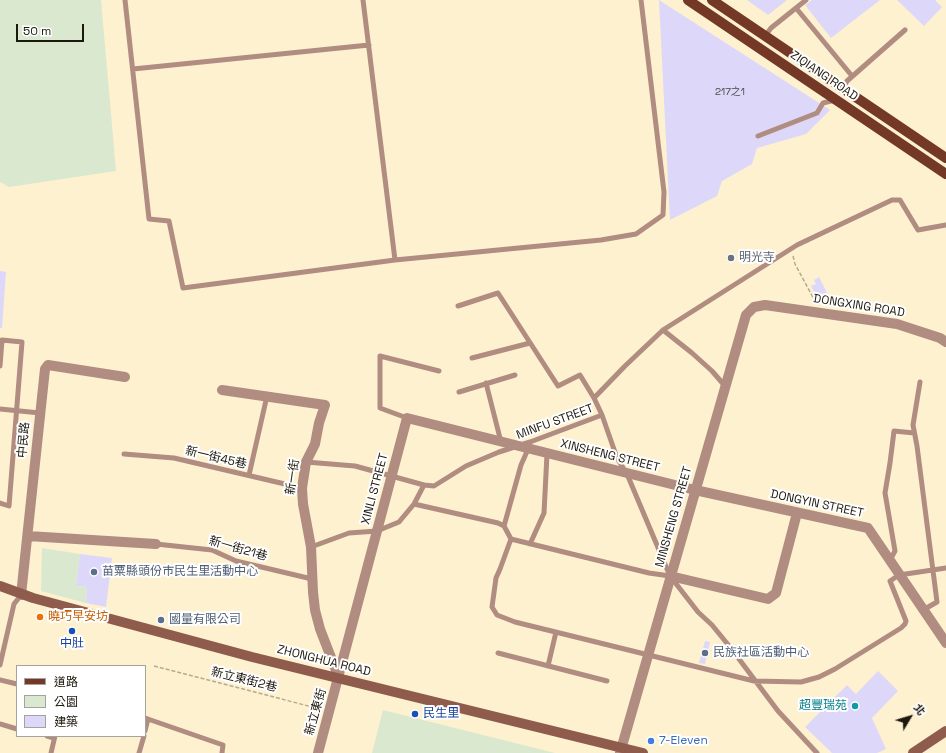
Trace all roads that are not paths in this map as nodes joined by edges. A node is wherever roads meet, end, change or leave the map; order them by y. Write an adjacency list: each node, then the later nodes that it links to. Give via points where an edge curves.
1 (125, 0): 11 (lane)
2 (363, 0): 10 (lane)
3 (641, 0): 19 (lane, via 664,192 663,215 636,234 601,240)
4 (688, 0): 14 (main road, ZIQIANG ROAD)
5 (712, 0): 9 (main road, ZIQIANG ROAD)
6 (806, 0): 7 (lane)
7 (796, 8): 9 (lane, via 770,28); 12 (lane)
8 (905, 30): 12 (lane)
9 (765, 36): 13 (main road, ZIQIANG ROAD)
10 (369, 45): 11 (lane); 19 (lane)
11 (133, 69): 19 (lane, via 149,219 169,221 183,288)
12 (852, 76): 13 (lane)
13 (843, 88): 14 (main road); 16 (main road, ZIQIANG ROAD)
14 (836, 100): 15 (lane, via 823,103 817,113); 17 (main road, ZIQIANG ROAD)
15 (758, 136)
16 (946, 158)
17 (946, 174)
18 (946, 225): 22 (lane, via 918,230 900,200 892,200 790,249)
19 (394, 260)
20 (765, 305): 23 (street, DONGXING ROAD, via 897,324); 32 (street, MINSHENG STREET, via 754,307 746,314)
21 (458, 306): 24 (lane, via 498,293)
22 (662, 330): 32 (lane, via 697,358); 36 (lane)
23 (946, 342)
24 (530, 343): 25 (lane); 36 (lane, via 558,386 580,375)
25 (472, 358)
26 (0, 366): 38 (lane, via 2,340 22,342)
27 (439, 371): 41 (lane, via 380,356 380,408)
28 (515, 375): 31 (lane)
29 (125, 377): 39 (street, 中民路, via 48,366 45,369)
30 (920, 382): 42 (lane)
31 (486, 383): 34 (lane); 43 (lane)
32 (725, 386): 53 (street, MINSHENG STREET)
33 (222, 390): 35 (street, 新一街)
34 (459, 392)
35 (266, 396): 47 (street, 新一街, via 325,405); 49 (lane)
36 (594, 398): 40 (lane)
37 (0, 409): 38 (lane)
38 (16, 410): 39 (lane); 54 (lane, via 9,506)
39 (40, 413): 59 (street, 中民路)
40 (602, 415): 44 (lane, MINFU STREET); 48 (lane, MINFU STREET, via 617,458)
41 (407, 418): 43 (street); 50 (street, XINLI STREET)
42 (914, 433): 64 (lane, via 894,431 885,492 895,551); 66 (lane)
43 (501, 442): 44 (street)
44 (526, 446): 46 (street, XINSHENG STREET); 51 (lane, MINFU STREET, via 499,452 466,466 434,486); 57 (lane)
45 (124, 454): 49 (lane, 新一街45巷, via 174,458)
46 (547, 454): 48 (street, XINSHENG STREET); 62 (lane, via 544,513)
47 (306, 462): 50 (lane, via 355,466); 52 (street, 新一街)
48 (627, 474): 53 (street, XINSHENG STREET); 68 (lane, MINFU STREET)
49 (249, 476): 52 (lane, 新一街45巷)
50 (392, 476): 51 (lane); 58 (street, XINLI STREET)
51 (424, 485): 55 (lane)
52 (302, 488): 63 (street, 新一街)
53 (695, 490): 56 (street, DONGYIN STREET); 68 (street, MINSHENG STREET)
54 (0, 503)
55 (414, 504): 57 (lane); 58 (lane, via 400,522)
56 (797, 513): 64 (street, DONGYIN STREET, via 868,528); 68 (street, via 776,593 768,599)
57 (504, 526): 60 (lane)
58 (377, 532): 63 (lane, via 350,533); 79 (street, XINLI STREET)
59 (28, 536): 61 (street); 71 (street, 中民路)
60 (510, 539): 62 (lane); 73 (lane, via 496,578 492,607 497,615 509,620)
61 (156, 544): 69 (lane, 新一街21巷, via 212,550 236,561)
62 (530, 544): 68 (lane)
63 (311, 547): 69 (street, 新一街)
64 (890, 560): 67 (street, DONGYIN STREET)
65 (946, 568): 66 (lane)
66 (934, 570): 67 (lane); 72 (lane, via 937,602)
67 (899, 575): 72 (street, DONGYIN STREET); 82 (lane, via 890,581 906,620 901,628 819,677 802,682)
68 (670, 576): 76 (street, MINSHENG STREET); 82 (lane, MINFU STREET, via 730,647)
69 (313, 579): 79 (street, 新一街, via 315,610)
70 (0, 586): 71 (street, ZHONGHUA ROAD)
71 (21, 595): 77 (lane, via 14,604); 79 (street, ZHONGHUA ROAD)
72 (923, 610): 74 (street, DONGYIN STREET)
73 (556, 632): 76 (lane); 78 (lane)
74 (946, 643)
75 (498, 653): 78 (lane)
76 (649, 654): 82 (lane); 90 (street, MINSHENG STREET)
77 (0, 665)
78 (548, 666): 81 (lane)
79 (339, 678): 90 (street, ZHONGHUA ROAD); 94 (street, 新立東街)
80 (0, 680): 83 (lane)
81 (607, 681)
82 (754, 681): 96 (lane, MINFU STREET)
83 (16, 684)
84 (146, 719): 93 (lane, via 223,745)
85 (0, 724): 86 (lane)
86 (16, 729)
87 (946, 731): 97 (street)
88 (55, 737): 91 (lane)
89 (144, 737): 92 (lane)
90 (621, 750): 95 (street, ZHONGHUA ROAD)
91 (50, 753)
92 (139, 753)
93 (222, 753)
94 (318, 753)
95 (643, 753)
96 (817, 753)
97 (913, 753)

